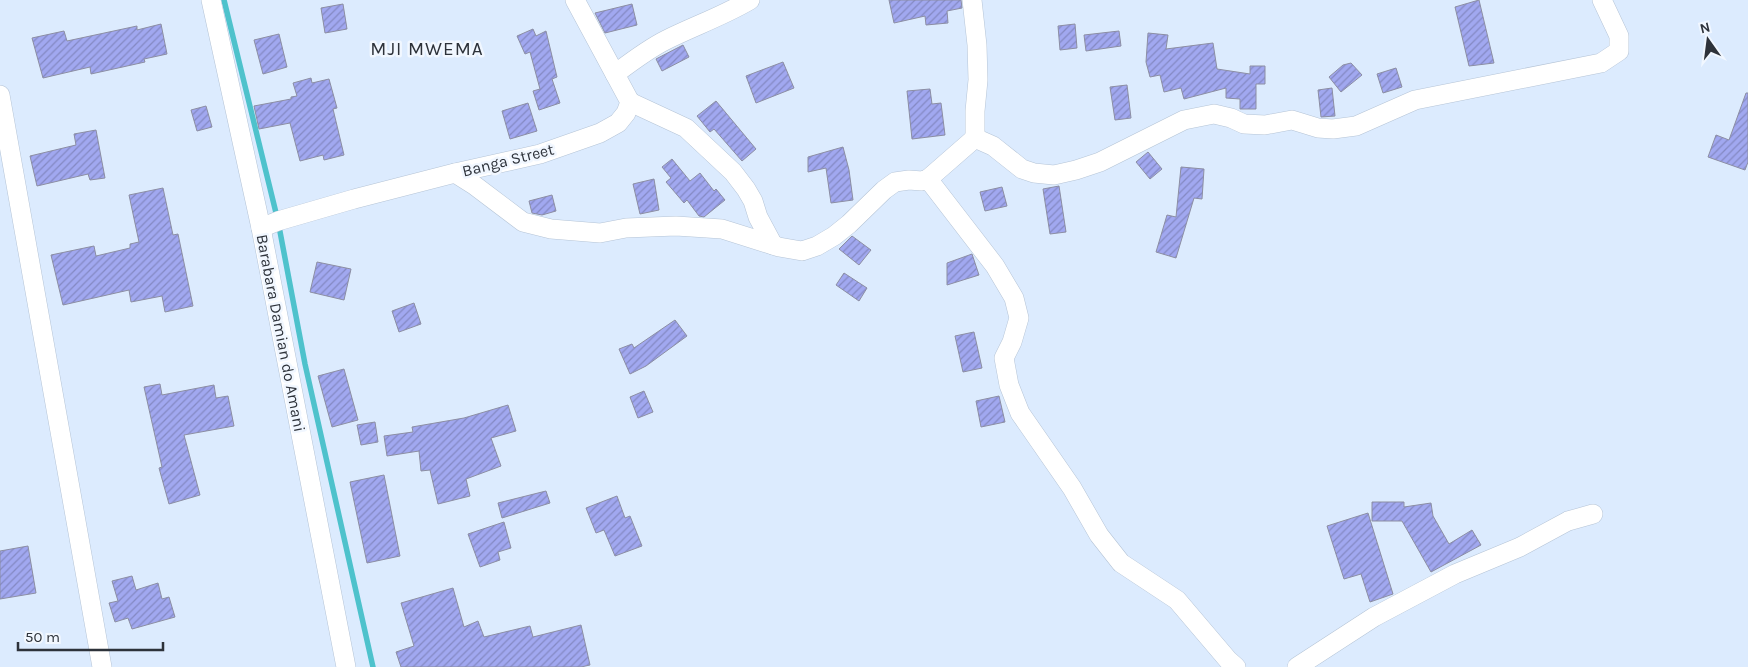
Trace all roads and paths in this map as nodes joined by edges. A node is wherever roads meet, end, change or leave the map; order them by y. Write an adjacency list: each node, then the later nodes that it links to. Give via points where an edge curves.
1 (211, 0): 13 (street, Barabara Damian do Amani)
2 (575, 0): 6 (street)
3 (750, 0): 6 (street, via 666,40)
4 (972, 0): 9 (street, via 978,80)
5 (1602, 0): 9 (street, via 1619,36 1619,51 1601,63 1414,100 1356,126 1334,130 1292,120 1265,125 1244,124 1214,114 1184,120 1100,162 1054,175 1022,169 993,146)
6 (615, 74): 8 (street)
7 (0, 95): 10 (street)
8 (630, 102): 11 (street, Banga Street, via 618,123 600,133 540,154); 14 (street, via 686,128 733,172 746,188)
9 (975, 138): 12 (street)
10 (6, 170): 16 (street)
11 (454, 173): 13 (street, Banga Street); 14 (street, via 523,222 600,232 666,226 722,229)
12 (928, 179): 14 (street, via 895,182 849,224 817,246 802,250); 18 (street, via 995,266 1014,298 1019,318 1004,358 1009,385 1020,413 1072,488 1099,535 1121,563 1177,600)
13 (261, 228): 17 (street, Barabara Damian do Amani)
14 (773, 244)
15 (1592, 514): 19 (street, via 1568,521 1520,547 1455,574 1374,617)
16 (102, 667)
17 (346, 667)
18 (1236, 667)
19 (1296, 667)

